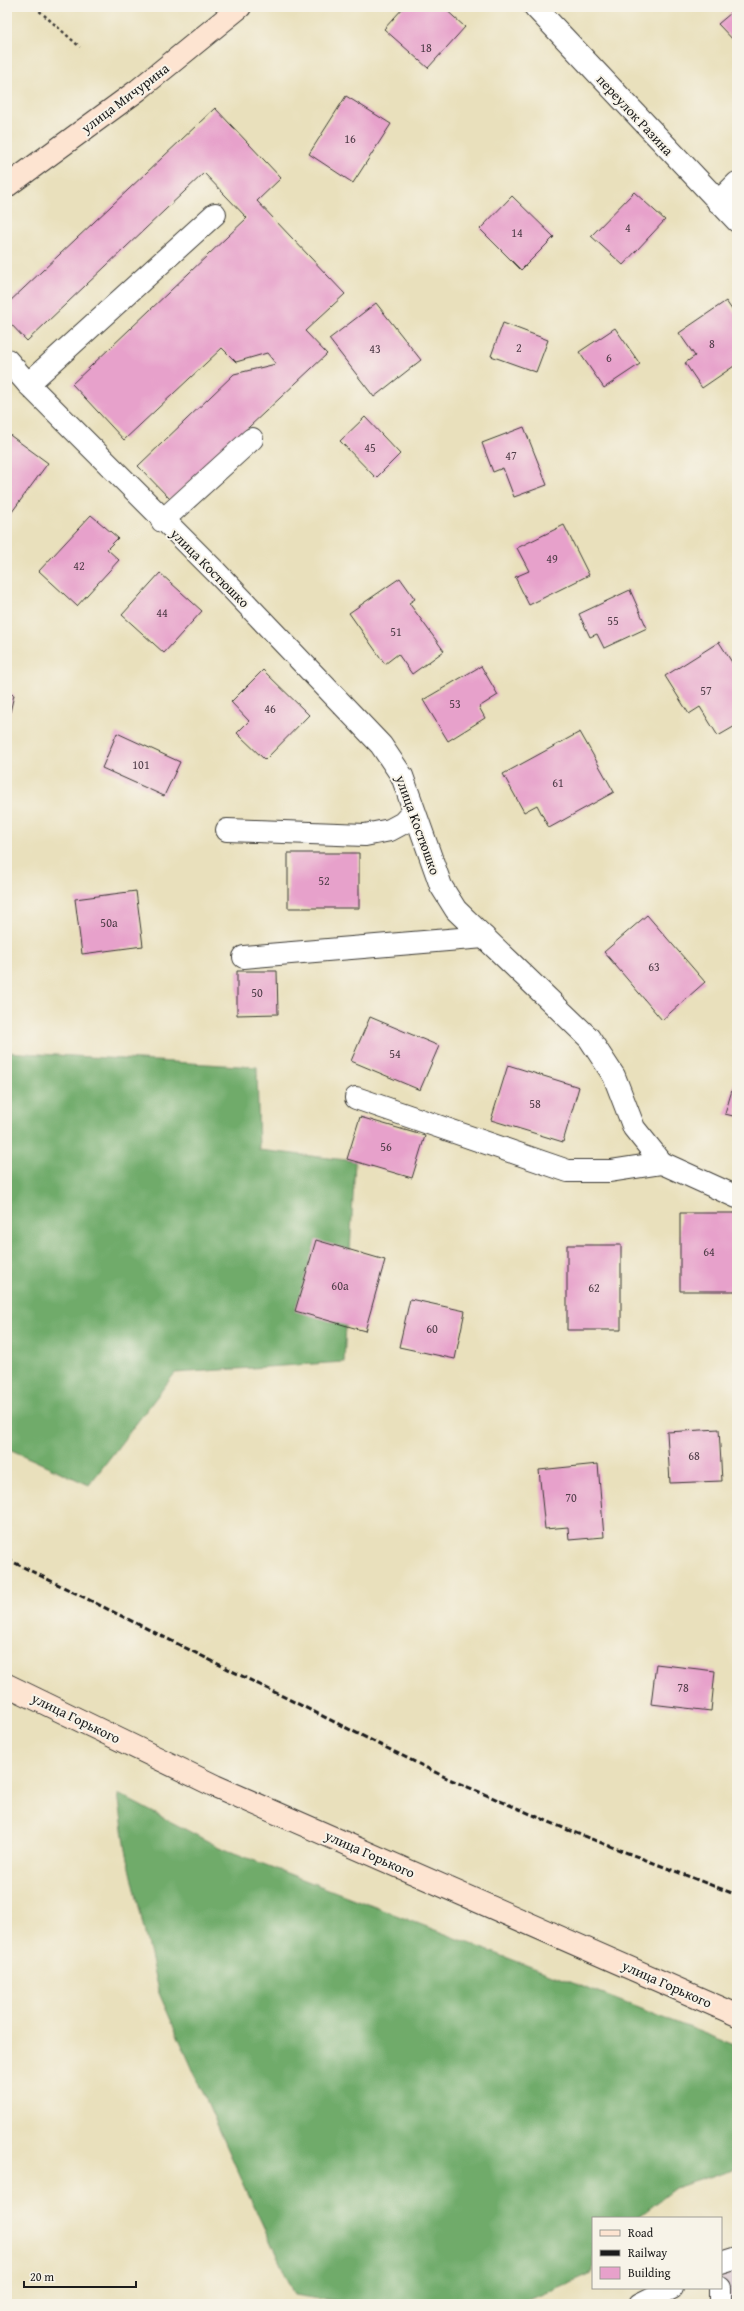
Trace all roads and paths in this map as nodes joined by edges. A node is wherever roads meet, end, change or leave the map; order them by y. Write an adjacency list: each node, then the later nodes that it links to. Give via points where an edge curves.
1 (35, 7): 4 (path)
2 (240, 7): 6 (main road, улица Мичурина, via 138,90)
3 (534, 7): 7 (street, переулок Разина)
4 (80, 47)
5 (737, 183): 7 (street)
6 (7, 186)
7 (718, 202): 9 (street, переулок Разина)
8 (215, 214): 11 (street)
9 (737, 221)
10 (7, 360): 11 (street, улица Костюшко)
11 (28, 384): 13 (street, улица Костюшко)
12 (252, 439): 13 (street)
13 (162, 521): 14 (street, улица Костюшко, via 216,572 381,744 402,776)
14 (413, 812): 15 (street, via 403,823 390,830 365,835); 16 (street, улица Костюшко, via 441,886 456,910)
15 (227, 830)
16 (484, 937): 17 (street); 19 (street, улица Костюшко, via 589,1038 614,1076 634,1128)
17 (244, 957)
18 (356, 1098): 19 (street, via 568,1171 610,1171)
19 (662, 1163): 20 (street, улица Костюшко)
20 (737, 1197)
21 (7, 1685): 22 (main road, улица Горького, via 215,1786)
22 (737, 2015)
23 (737, 2258): 24 (street)
24 (722, 2263)
25 (670, 2289): 27 (street)
26 (720, 2289): 28 (street)
27 (640, 2304)
28 (720, 2304)

